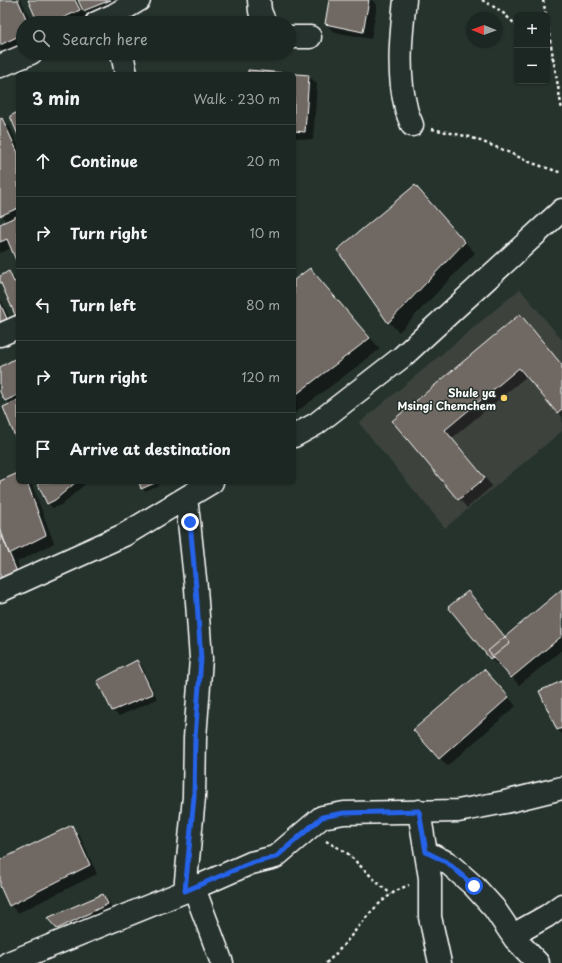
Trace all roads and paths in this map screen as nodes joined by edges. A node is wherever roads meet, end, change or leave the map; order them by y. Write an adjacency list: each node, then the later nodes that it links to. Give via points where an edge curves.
1 (139, 0): 7 (street)
2 (259, 0): 8 (street)
3 (405, 0): 20 (street, via 400,45 406,108)
4 (482, 0): 9 (path, via 501,11)
5 (543, 0): 6 (path)
6 (545, 12)
7 (110, 16)
8 (262, 16)
9 (514, 23)
10 (296, 37): 11 (street)
11 (310, 37)
12 (550, 38): 15 (path)
13 (550, 56): 15 (path)
14 (16, 59): 17 (street)
15 (554, 59): 19 (path)
16 (123, 60): 18 (street)
17 (0, 66)
18 (126, 72)
19 (562, 110)
20 (412, 125): 21 (path, via 470,137)
21 (562, 173)
22 (562, 210): 25 (street, via 402,357 316,424)
23 (16, 328): 24 (street)
24 (0, 335)
25 (296, 435)
26 (209, 484): 27 (street)
27 (186, 498): 28 (street, via 124,536); 34 (street, via 201,659 195,738)
28 (0, 591)
29 (562, 788): 30 (street, via 458,811)
30 (419, 811): 31 (street, via 344,813 322,817); 32 (street)
31 (306, 831): 34 (street, via 276,857 251,863); 35 (path, via 347,853)
32 (426, 852): 33 (street); 37 (street, via 448,863 474,886)
33 (430, 878): 35 (path); 41 (street, via 430,917)
34 (190, 889): 38 (street); 39 (street)
35 (391, 894): 40 (path, via 374,908)
36 (562, 905): 37 (street)
37 (513, 935): 42 (street)
38 (8, 963)
39 (222, 963)
40 (326, 963)
41 (440, 963)
42 (538, 963)

